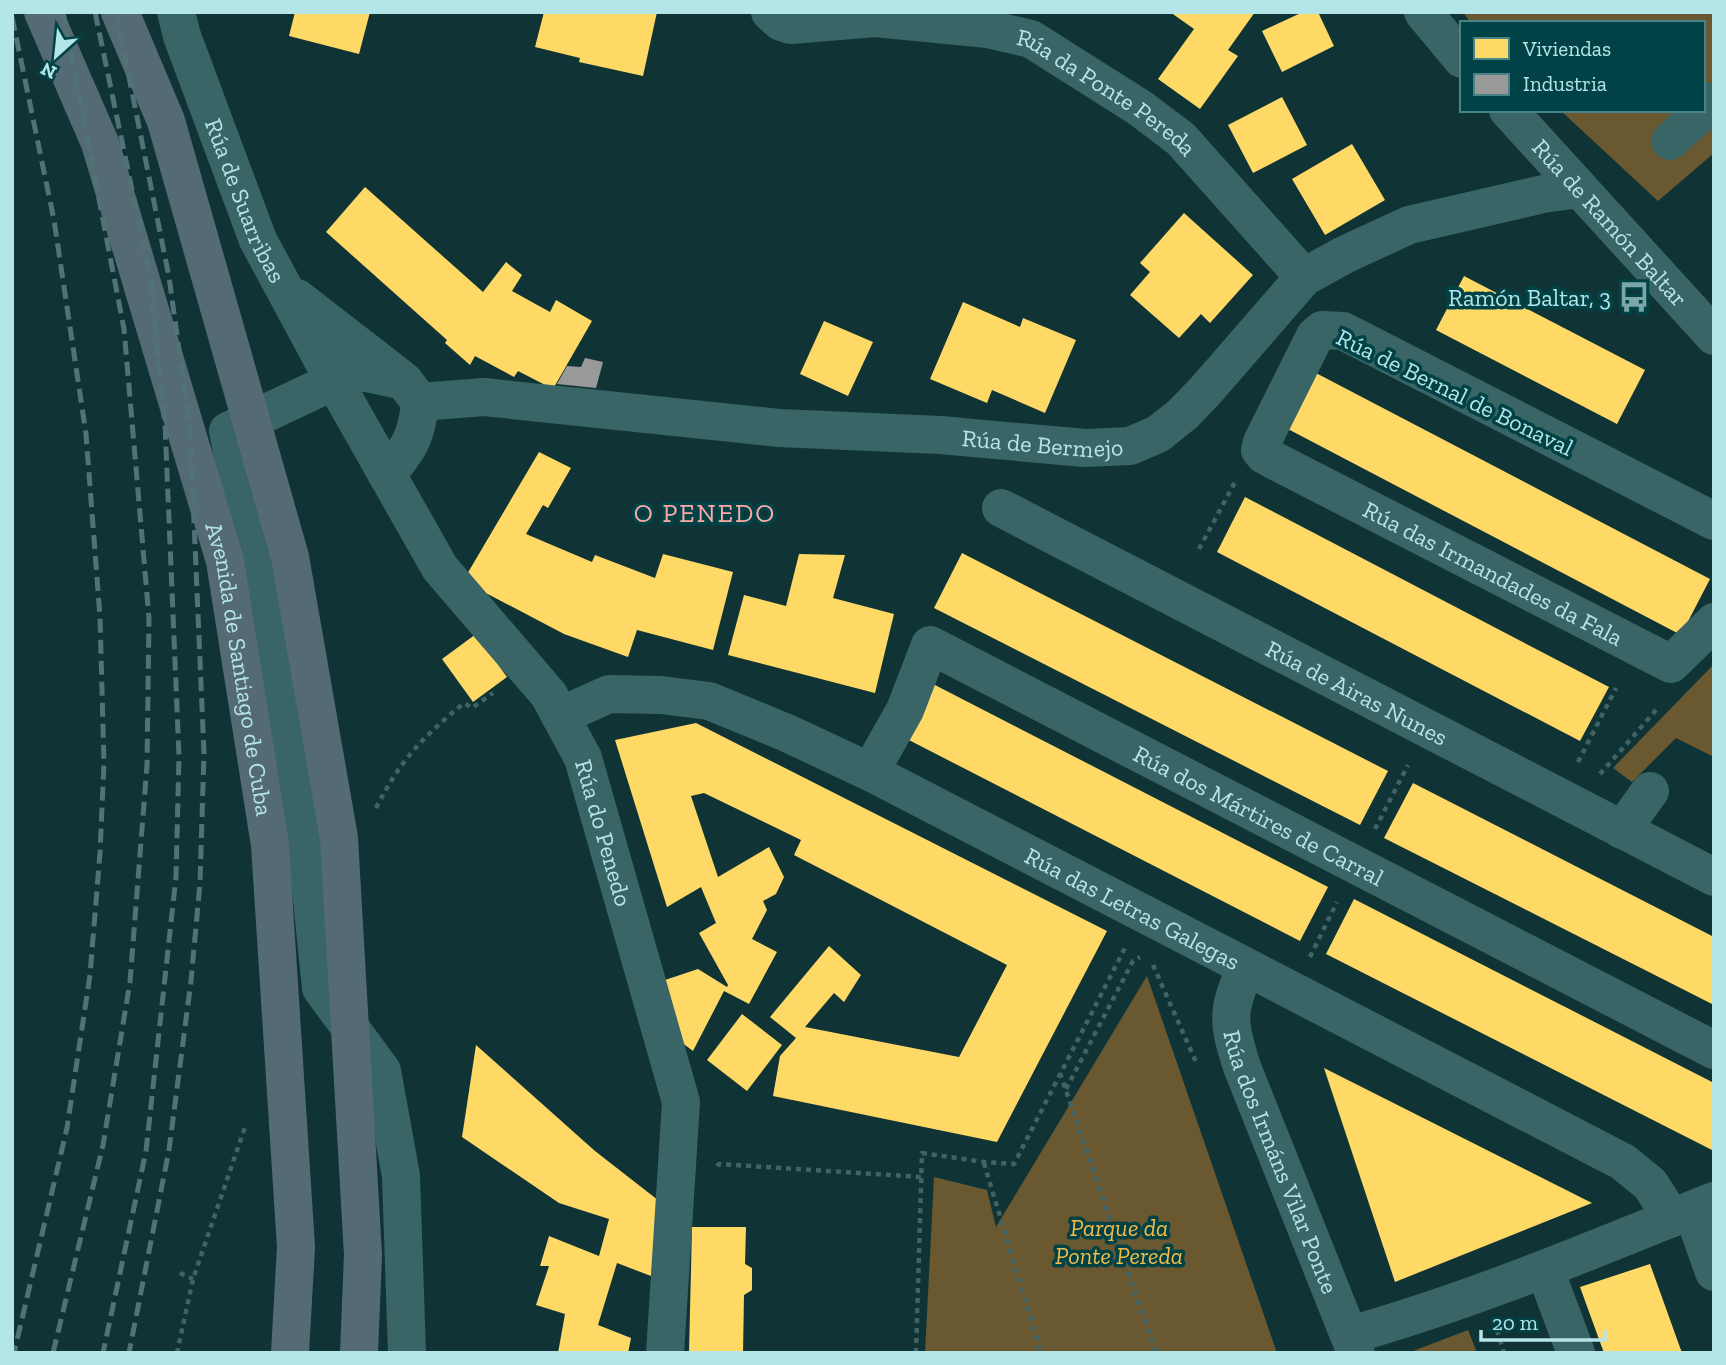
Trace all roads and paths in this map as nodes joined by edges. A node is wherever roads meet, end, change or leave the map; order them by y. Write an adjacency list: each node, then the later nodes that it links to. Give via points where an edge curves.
1 (43, 12): 51 (highway, Avenida de Santiago de Cuba, via 100,143 225,561 270,845 296,1247)
2 (120, 12): 52 (highway, via 166,121 290,557 339,838 363,1255)
3 (177, 12): 12 (street, Rúa de Suarribas, via 258,240)
4 (770, 12): 11 (street, Rúa da Ponte Pereda, via 791,25 875,19 988,29 1031,39 1181,139)
5 (1423, 12): 6 (street)
6 (1460, 58)
7 (1510, 112): 10 (street, Rúa de Ramón Baltar)
8 (1702, 112): 9 (street)
9 (1670, 141)
10 (1580, 189): 11 (street, Rúa de Bermejo, via 1409,225); 13 (street, Rúa de Ramón Baltar)
11 (1304, 277): 15 (street, Rúa de Bermejo, via 1183,414 1158,434 1130,446 1085,448 940,435 779,429)
12 (285, 288): 14 (street, Rúa de Suarribas); 15 (street)
13 (1714, 336)
14 (334, 381): 15 (street, Rúa de Bermejo, via 361,372); 17 (street, Rúa do Penedo); 53 (street, Rúa de Bermejo, via 228,431 306,841 321,988 382,1071 401,1176)
15 (412, 391): 17 (street, via 418,427)
16 (1252, 464): 19 (street, Rúa de Bernal de Bonaval, via 1315,336 1330,329 1343,331); 20 (path); 21 (street, Rúa das Irmandades da Fala, via 1671,664)
17 (387, 475): 22 (street, Rúa do Penedo, via 440,568)
18 (1001, 508): 31 (street, Rúa de Airas Nunes)
19 (1714, 521)
20 (1199, 549)
21 (1714, 622)
22 (526, 668): 25 (street, Rúa do Penedo); 30 (path, via 472,708 464,703 426,734 398,769)
23 (1616, 688): 26 (path)
24 (1657, 709): 28 (path)
25 (560, 716): 27 (street, Rúa das Letras Galegas, via 609,694 709,701); 54 (street, Rúa do Penedo, via 583,758 681,1102)
26 (1575, 767)
27 (870, 772): 34 (street, Rúa das Letras Galegas); 35 (street, Rúa dos Mártires de Carral, via 905,710 930,645)
28 (1597, 778)
29 (1650, 792): 31 (street)
30 (375, 811)
31 (1622, 830): 32 (street, Rúa de Airas Nunes)
32 (1714, 877)
33 (1128, 943): 37 (path)
34 (1247, 968): 43 (street, Rúa das Letras Galegas, via 1623,1162); 49 (street, Rúa dos Irmáns Vilar Ponte, via 1231,1011 1231,1030)
35 (1714, 1049)
36 (1205, 1068): 38 (path, via 1195,1061 1154,968 1139,957)
37 (1060, 1073): 38 (path); 40 (path, via 1014,1164)
38 (1066, 1089): 57 (path)
39 (249, 1115): 47 (path)
40 (984, 1162): 42 (path, via 922,1153); 56 (path)
41 (712, 1171): 42 (path, via 719,1164)
42 (922, 1177): 55 (path)
43 (1692, 1209): 44 (street); 45 (street, Rúa das Letras Galegas)
44 (1545, 1270): 49 (street, via 1393,1323); 59 (street)
45 (1714, 1272)
46 (180, 1273): 47 (path)
47 (193, 1279): 50 (path)
48 (1496, 1329): 58 (path)
49 (1353, 1344)
50 (177, 1353)
51 (290, 1353)
52 (359, 1353)
53 (407, 1353)
54 (665, 1353)
55 (916, 1353)
56 (1041, 1353)
57 (1156, 1353)
58 (1504, 1353)
59 (1576, 1353)

